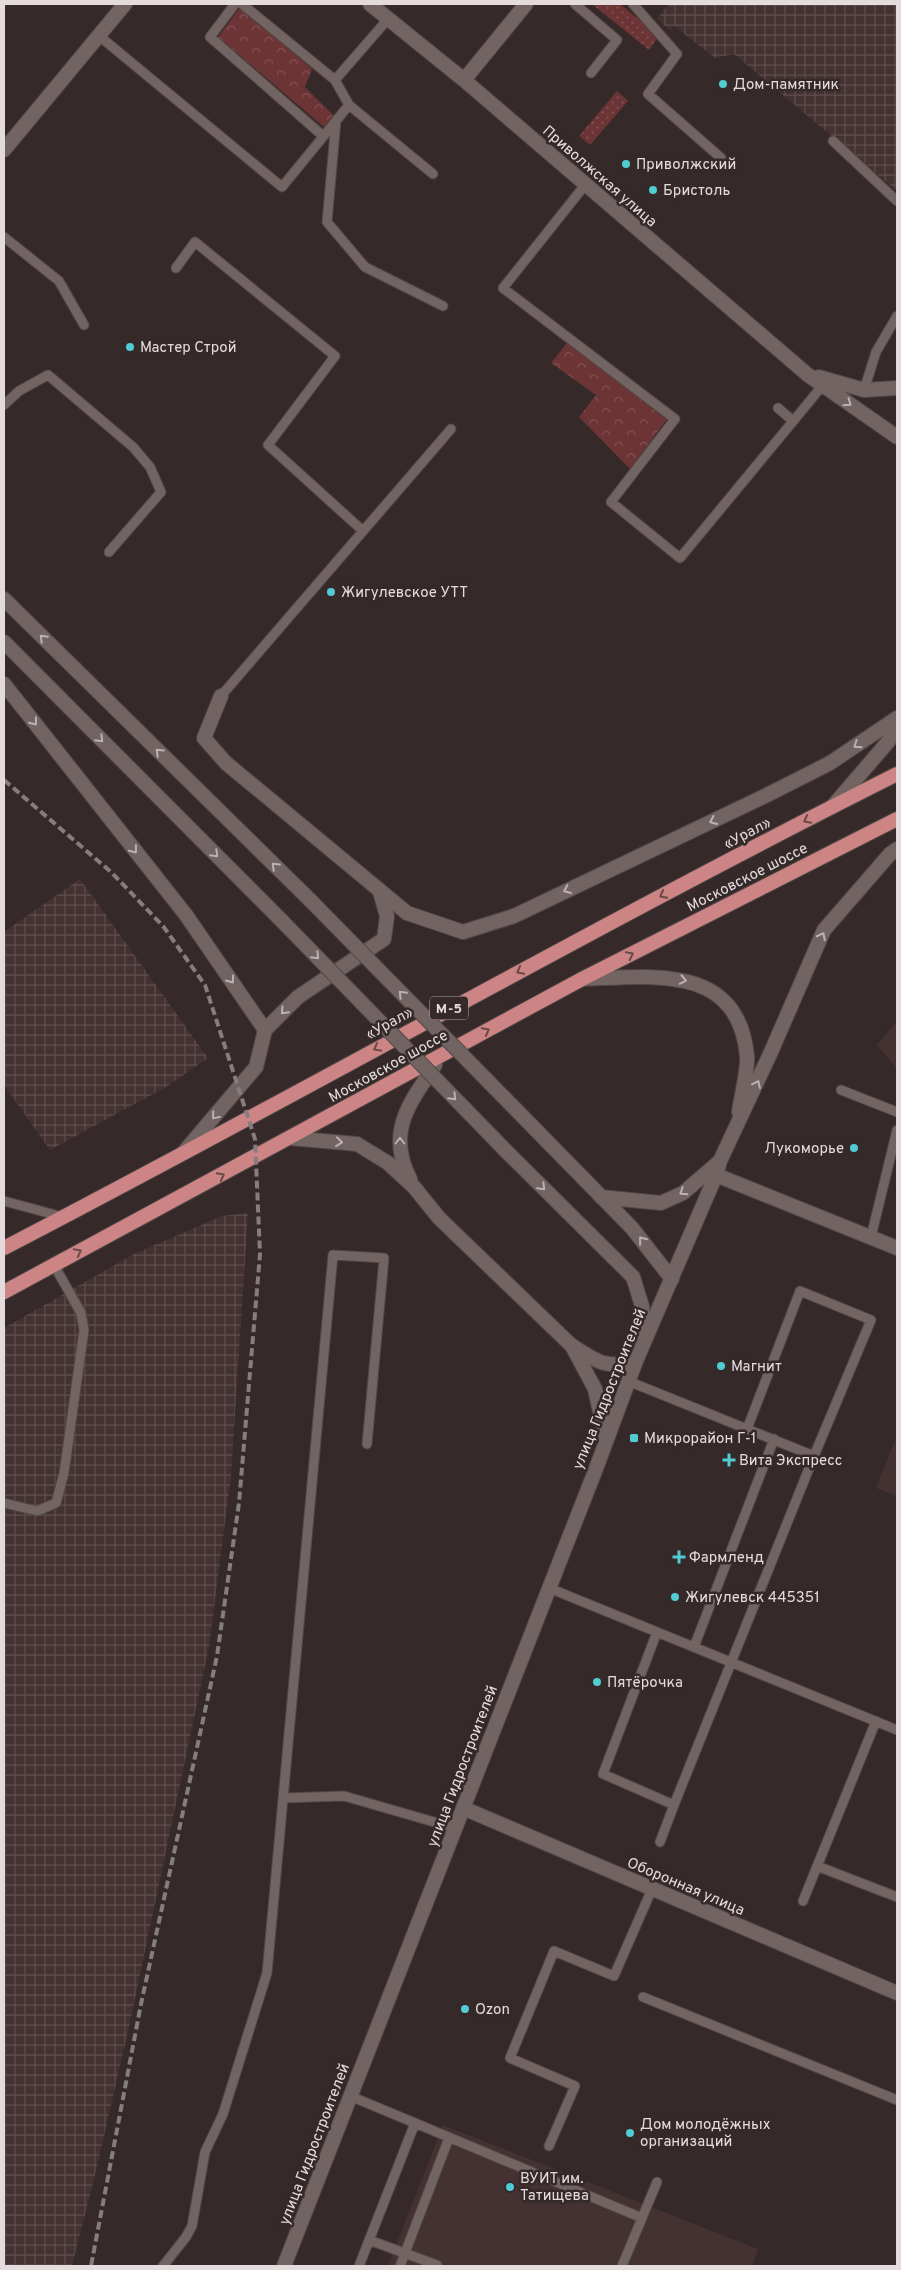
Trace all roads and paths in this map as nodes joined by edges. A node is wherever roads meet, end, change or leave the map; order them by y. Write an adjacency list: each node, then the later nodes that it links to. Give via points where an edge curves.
1 (125, 4): 11 (street)
2 (235, 4): 17 (lane, via 210,37)
3 (242, 4): 13 (lane)
4 (370, 4): 10 (street, Приволжская улица)
5 (526, 4): 14 (street)
6 (575, 4): 12 (lane, via 617,40)
7 (633, 4): 9 (lane)
8 (647, 4): 9 (lane)
9 (641, 11): 20 (lane, via 677,54 648,94)
10 (388, 19): 13 (lane); 14 (street, Приволжская улица)
11 (98, 35): 17 (lane, via 282,187); 19 (street)
12 (591, 73)
13 (335, 80): 15 (lane)
14 (464, 80): 22 (street, Приволжская улица)
15 (349, 105): 16 (lane); 21 (lane)
16 (336, 121): 17 (lane); 26 (lane, via 327,222 366,267)
17 (323, 136)
18 (832, 142): 23 (lane)
19 (4, 150)
20 (721, 158)
21 (433, 174)
22 (585, 185): 29 (street, Приволжская улица); 35 (lane, via 503,288 675,419 611,502 680,558)
23 (897, 201)
24 (4, 237): 28 (lane, via 59,281)
25 (176, 268): 38 (lane, via 195,242 335,356 268,445)
26 (443, 306)
27 (897, 316): 32 (lane, via 876,352)
28 (84, 325)
29 (808, 375): 30 (street, Приволжская улица); 32 (street)
30 (822, 385): 35 (lane); 37 (street, Приволжская улица, one-way to 37)
31 (897, 388): 32 (street)
32 (864, 390)
33 (4, 404): 39 (lane, via 19,391 48,376 133,446 150,467 161,492)
34 (778, 408): 35 (lane)
35 (793, 421)
36 (451, 429): 38 (lane)
37 (897, 437)
38 (363, 531): 43 (lane)
39 (110, 552)
40 (4, 599): 63 (street, one-way to 40, bridge, via 310,900)
41 (4, 642): 72 (street, one-way to 72, bridge, via 633,1277 645,1324)
42 (4, 684): 52 (street, one-way to 52, via 186,915)
43 (221, 696): 50 (street, via 204,738 226,763)
44 (897, 718): 50 (street, one-way to 50, via 830,763 514,916 464,932 407,913)
45 (897, 729): 47 (street)
46 (897, 774): 47 (highway, «Урал» / М-5)
47 (831, 807): 59 (highway, «Урал» / М-5, one-way to 59, via 460,1003)
48 (897, 819): 51 (highway, Московское шоссе / М-5, one-way to 48)
49 (897, 849): 56 (street, one-way to 49, via 824,930)
50 (380, 892): 52 (street, one-way to 52, via 387,916 384,939 298,997)
51 (582, 979): 53 (highway, Московское шоссе / М-5, one-way to 51); 56 (street, one-way to 56, via 659,977 686,980 718,994 740,1022 747,1057)
52 (266, 1030): 59 (street, one-way to 59, via 256,1067)
53 (442, 1055): 58 (highway, Московское шоссе / М-5); 62 (street, one-way to 53, via 401,1162 399,1136 409,1105)
54 (841, 1090): 55 (lane)
55 (897, 1112)
56 (736, 1128): 60 (street)
57 (897, 1130): 66 (lane)
58 (290, 1138): 62 (street, one-way to 62, via 357,1144 388,1163); 69 (highway, Московское шоссе / М-5, one-way to 58)
59 (180, 1156): 65 (highway, «Урал» / М-5)
60 (720, 1161): 61 (street, улица Гидростроителей); 63 (street, one-way to 63, via 683,1193 661,1203)
61 (716, 1175): 66 (street); 70 (street, улица Гидростроителей)
62 (414, 1186): 73 (street, via 440,1218)
63 (601, 1197): 70 (street, one-way to 63, via 632,1228)
64 (4, 1201): 65 (lane)
65 (64, 1217): 67 (highway, «Урал» / М-5)
66 (871, 1237): 68 (street)
67 (4, 1248)
68 (897, 1248)
69 (54, 1265): 71 (highway, Московское шоссе / М-5); 81 (lane, via 81,1313 84,1330 64,1473 56,1503 37,1511)
70 (672, 1279): 72 (street, улица Гидростроителей)
71 (4, 1292)
72 (644, 1344): 74 (street, улица Гидростроителей)
73 (571, 1345): 74 (street, via 596,1361 618,1366); 78 (street, via 595,1390)
74 (636, 1361): 75 (street, улица Гидростроителей)
75 (628, 1381): 76 (lane); 78 (street, улица Гидростроителей)
76 (747, 1429): 77 (lane); 80 (lane, via 800,1291 871,1320)
77 (774, 1439): 80 (lane); 84 (lane)
78 (606, 1441): 82 (street, улица Гидростроителей)
79 (366, 1444): 88 (lane, via 384,1258 333,1255)
80 (814, 1456): 85 (lane)
81 (4, 1503)
82 (549, 1588): 83 (lane); 90 (street, улица Гидростроителей)
83 (657, 1632): 84 (lane); 89 (lane, via 604,1774)
84 (694, 1647): 85 (lane)
85 (732, 1663): 86 (lane); 89 (lane)
86 (876, 1721): 87 (lane); 93 (lane)
87 (897, 1730)
88 (283, 1798): 91 (lane, via 344,1796); 109 (lane, via 267,1972 223,2114 205,2152 192,2226)
89 (674, 1805): 92 (lane)
90 (463, 1808): 91 (street, улица Гидростроителей); 94 (street, Оборонная улица)
91 (455, 1828): 99 (street, улица Гидростроителей)
92 (660, 1842)
93 (817, 1866): 95 (lane); 96 (lane)
94 (652, 1889): 97 (street, Оборонная улица); 103 (lane, via 614,1976 554,1951 510,2058 575,2086)
95 (897, 1897)
96 (803, 1901)
97 (897, 1993)
98 (643, 1997): 100 (lane)
99 (350, 2096): 101 (lane); 110 (street, улица Гидростроителей)
100 (897, 2100)
101 (415, 2123): 102 (lane); 106 (lane)
102 (450, 2138): 105 (lane); 107 (lane)
103 (549, 2146)
104 (657, 2182): 105 (lane)
105 (642, 2218): 113 (lane)
106 (369, 2240): 107 (lane); 111 (lane)
107 (405, 2253): 108 (lane); 112 (lane)
108 (438, 2265)
109 (163, 2266)
110 (284, 2266)
111 (359, 2266)
112 (400, 2266)
113 (622, 2266)

